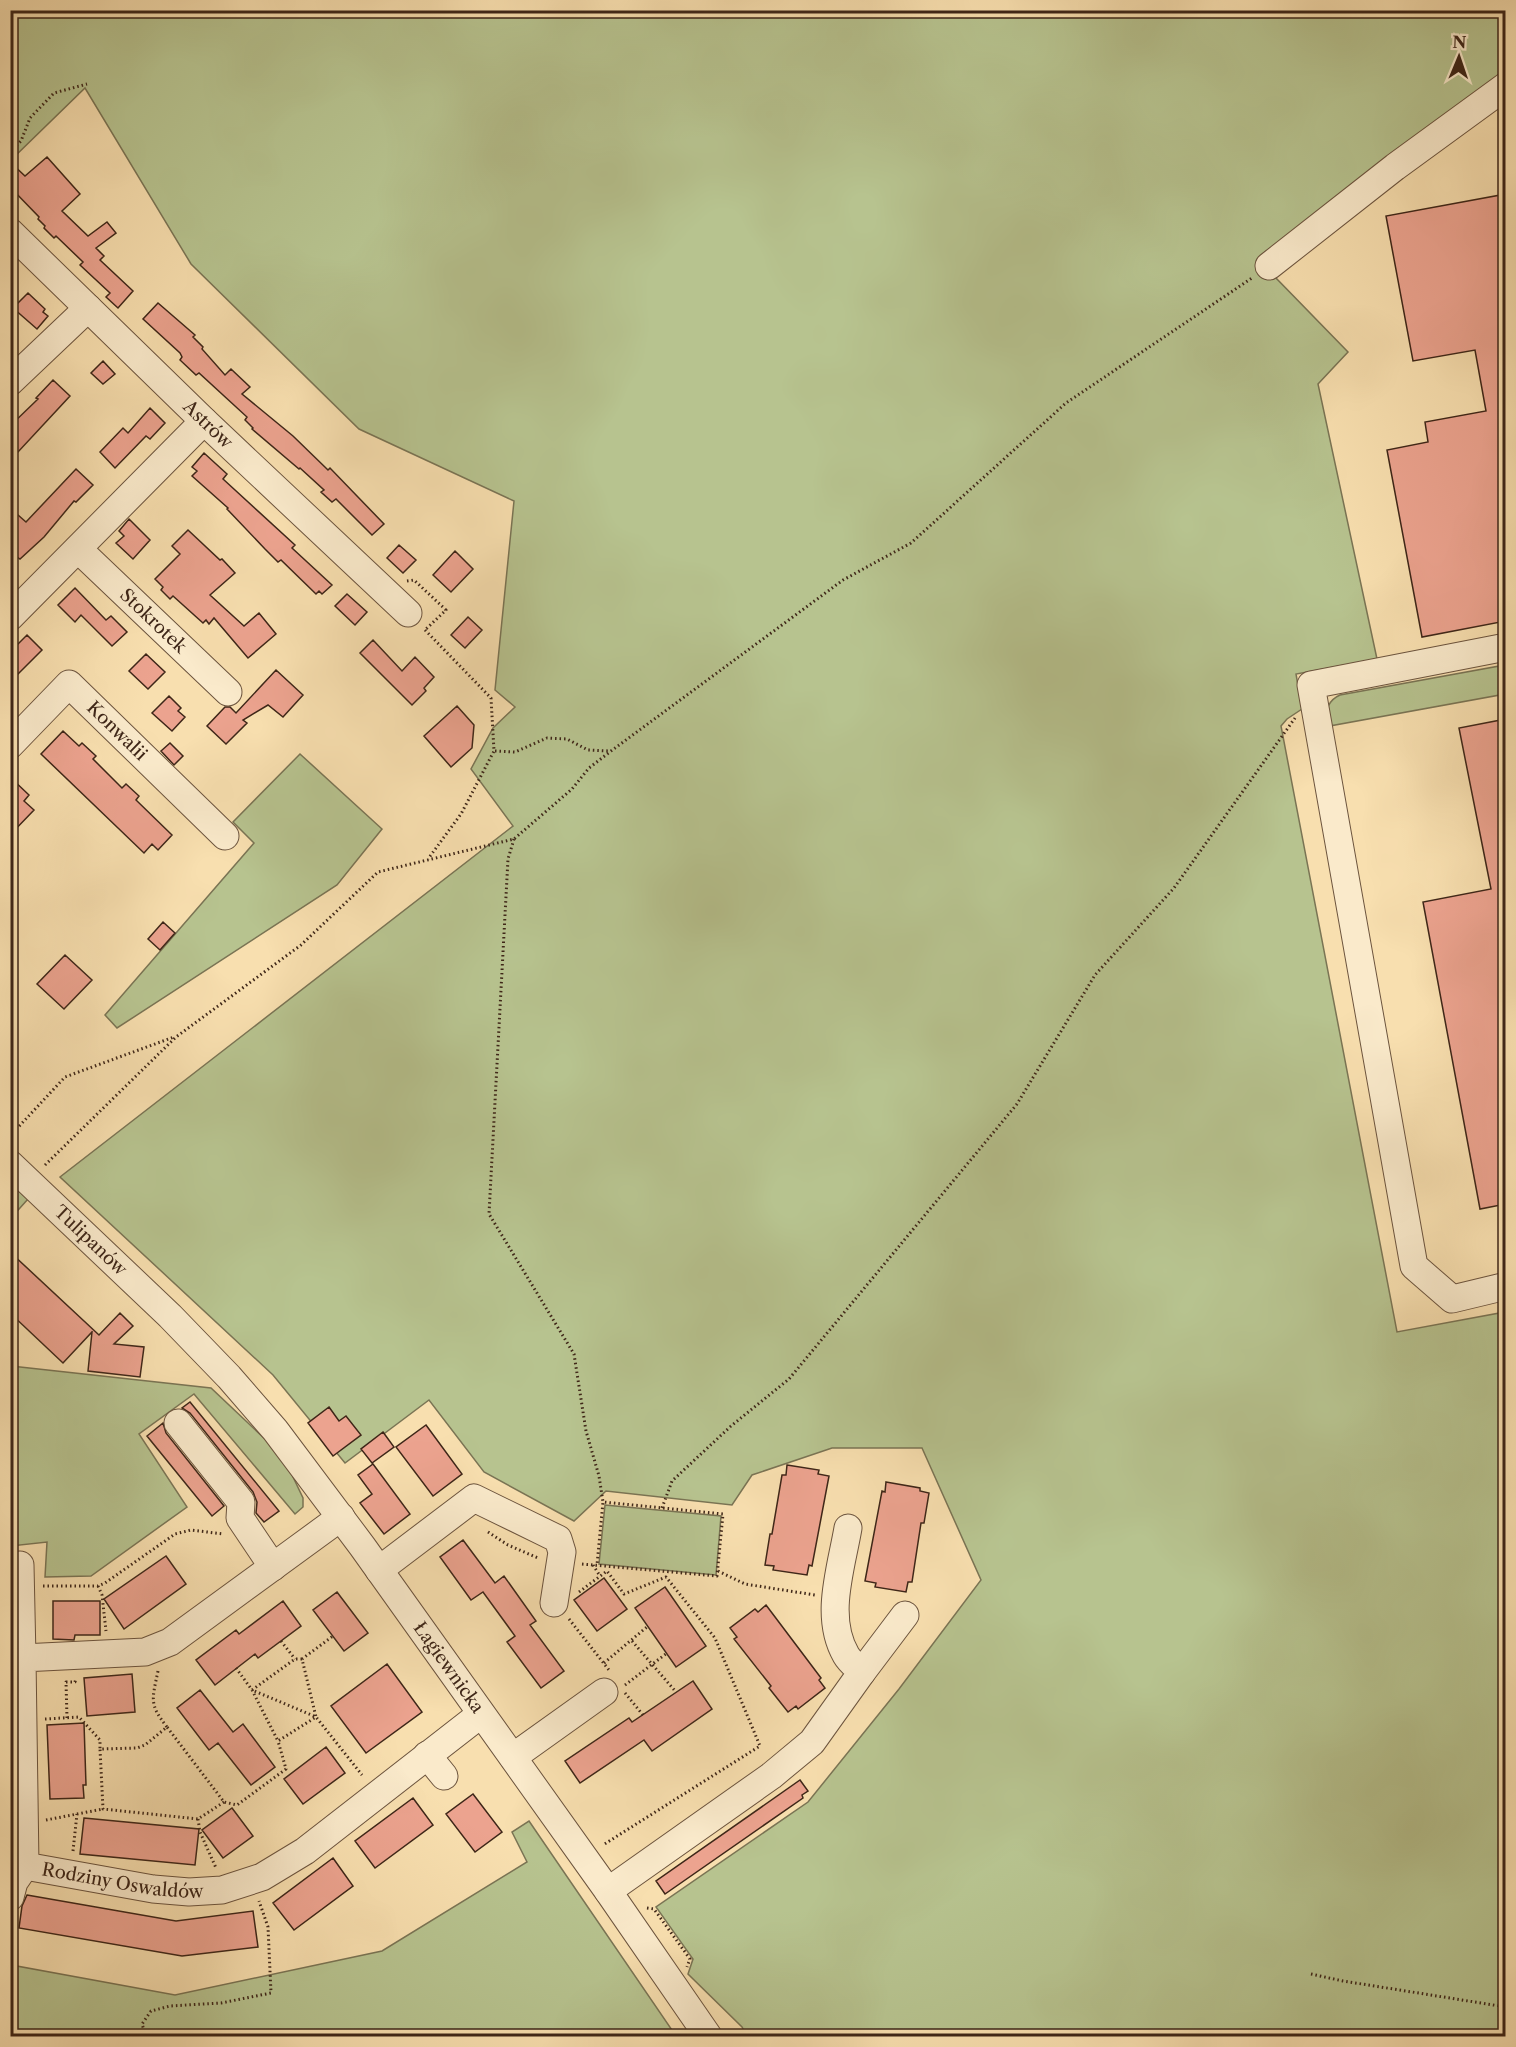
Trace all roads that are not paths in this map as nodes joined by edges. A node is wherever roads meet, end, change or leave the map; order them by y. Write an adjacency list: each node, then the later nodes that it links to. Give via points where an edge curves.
1 (1506, 86): 3 (street, via 1395,166)
2 (10, 232): 4 (street, Astrów)
3 (1269, 266)
4 (88, 308): 5 (street); 6 (street, Astrów)
5 (10, 382)
6 (204, 421): 7 (street); 8 (street, Astrów)
7 (78, 549): 9 (street); 11 (street, Stokrotek)
8 (408, 613)
9 (10, 617)
10 (1506, 647): 15 (street, via 1311,685 1414,1266 1452,1299)
11 (228, 692)
12 (10, 745): 13 (street, Konwalii, via 69,684)
13 (225, 836)
14 (19, 1172): 16 (street, Tulipanów)
15 (1506, 1286)
16 (170, 1316): 18 (street, Łagiewnicka, via 262,1414)
17 (178, 1423): 21 (street, via 241,1502 240,1518)
18 (340, 1517): 21 (street); 22 (street, Łagiewnicka)
19 (848, 1528): 26 (street, via 835,1603 836,1631 847,1657)
20 (20, 1565): 25 (street, Rodziny Oswaldów)
21 (273, 1568): 25 (street, via 170,1642 145,1652)
22 (379, 1570): 23 (street, via 474,1498 558,1539 562,1552); 28 (street, Łagiewnicka)
23 (559, 1603)
24 (905, 1615): 26 (street)
25 (22, 1658): 32 (street, Rodziny Oswaldów)
26 (862, 1672): 33 (street, via 812,1742 771,1776)
27 (607, 1682): 30 (street)
28 (481, 1714): 29 (street, Rodziny Oswaldów); 30 (street, Łagiewnicka)
29 (427, 1755): 31 (street); 32 (street, Rodziny Oswaldów, via 305,1851 262,1877 222,1890 153,1889)
30 (513, 1757): 33 (street, Łagiewnicka)
31 (444, 1776)
32 (26, 1866): 34 (street, via 14,1882)
33 (608, 1891): 35 (street, Łagiewnicka)
34 (10, 1897)
35 (708, 2037)

